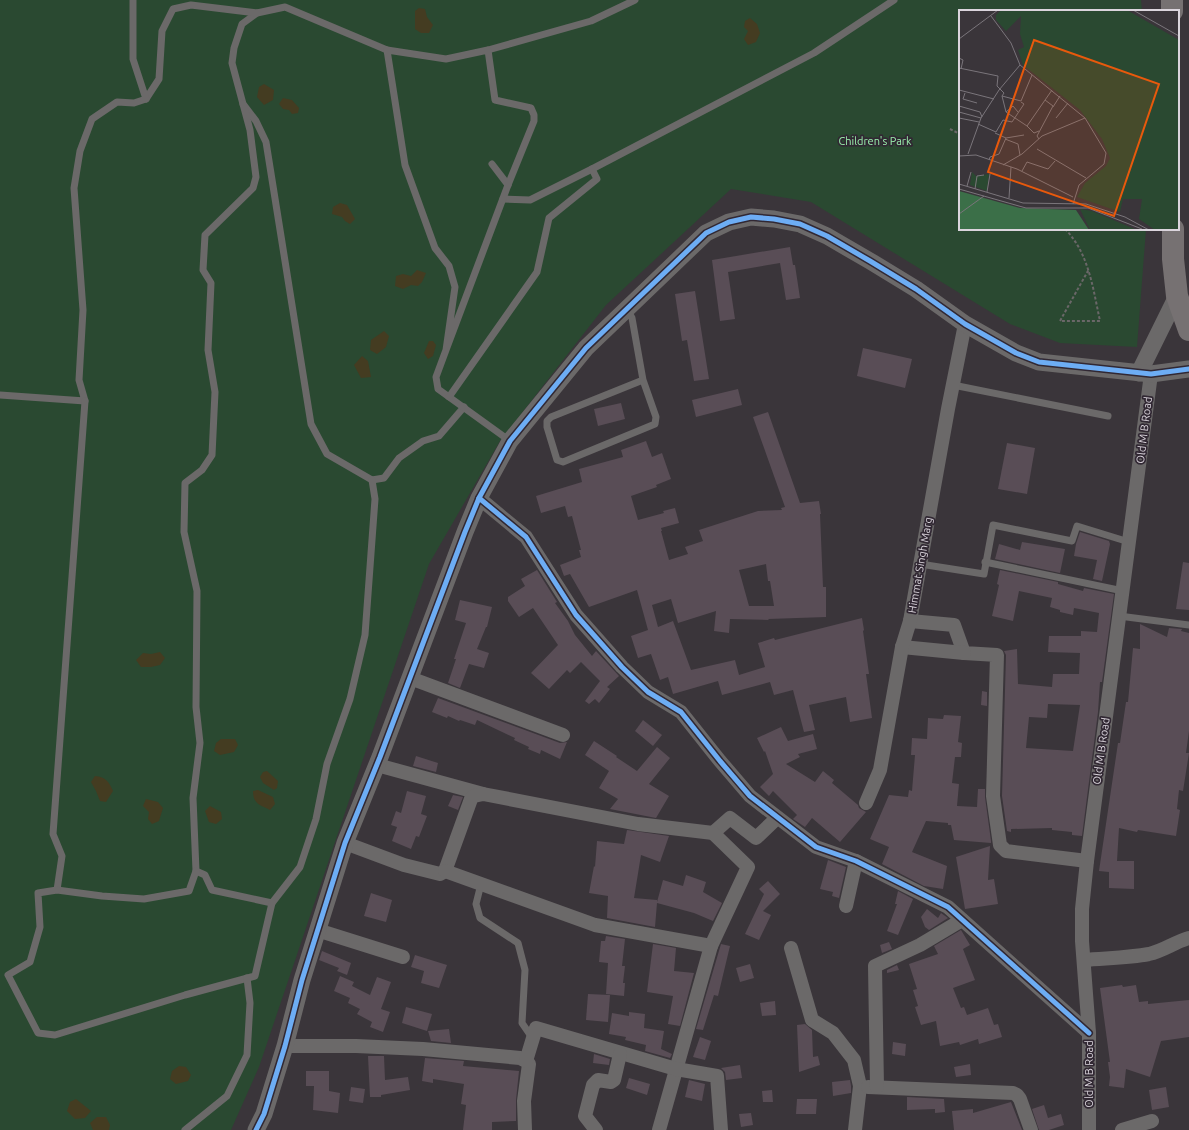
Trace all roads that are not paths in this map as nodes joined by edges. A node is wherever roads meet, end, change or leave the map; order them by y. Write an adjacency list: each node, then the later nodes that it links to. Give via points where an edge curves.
1 (134, 0): 7 (lane, via 132,59)
2 (635, 0): 6 (lane, via 591,21)
3 (894, 0): 10 (lane, via 814,53)
4 (257, 13): 5 (lane, via 285,7); 7 (lane, via 191,5 173,9 162,31 159,79); 8 (lane, via 242,24 234,48 232,63)
5 (387, 50): 6 (lane, via 446,59); 18 (lane, via 405,165 435,248 449,266 455,287)
6 (488, 50): 11 (lane, via 495,100 530,108 534,115 534,121)
7 (146, 99): 25 (lane, via 134,103 117,102 92,119 80,151 74,188 83,310 79,380)
8 (243, 104): 30 (lane, via 256,121 266,142 312,424 328,454); 51 (lane, via 250,130 256,177 253,188 205,235 203,270 211,283 208,350 215,392 212,455 202,470 185,483 184,532 197,591 196,707 200,743 194,798)
9 (492, 164): 11 (lane)
10 (592, 169): 12 (lane, via 530,200); 24 (lane, via 597,179 549,218 537,272)
11 (508, 185): 12 (lane)
12 (503, 199): 18 (lane)
13 (1173, 230): 14 (main road)
14 (1177, 296): 17 (main road); 20 (street)
15 (627, 309): 16 (street, via 706,232 729,222 752,217 800,224 827,236 916,289); 21 (lane, via 632,318); 27 (street, via 586,348)
16 (965, 324): 20 (street, via 1016,353 1039,362); 22 (street, Himmat Singh Marg)
17 (1189, 330)
18 (446, 350): 24 (lane, via 436,377 438,389)
19 (1189, 369): 20 (street)
20 (1145, 374): 32 (street, Old M B Road)
21 (643, 380): 27 (lane, via 551,417); 27 (lane, via 656,417 655,424 563,462 557,460)
22 (953, 384): 28 (lane); 34 (street, Himmat Singh Marg)
23 (0, 395): 25 (lane)
24 (449, 397): 26 (lane)
25 (85, 402): 54 (lane, via 53,834 62,856)
26 (464, 408): 29 (lane); 30 (lane, via 438,436 423,441 399,458 384,478)
27 (541, 416): 29 (street)
28 (1108, 416)
29 (510, 441): 31 (street)
30 (372, 480): 55 (lane, via 375,499 365,635 350,699 327,764 316,819 300,867)
31 (479, 498): 41 (street); 46 (street, via 526,536 576,615 622,667 648,692 681,712 750,796)
32 (1129, 542): 33 (lane, via 1077,526 1072,541 993,525); 35 (street, Old M B Road)
33 (985, 562): 34 (lane, via 984,574); 35 (lane)
34 (920, 564): 37 (street, Himmat Singh Marg)
35 (1123, 591): 36 (street, Old M B Road)
36 (1119, 616): 38 (lane); 50 (street, Old M B Road)
37 (910, 621): 39 (street, Himmat Singh Marg); 40 (street, via 954,625)
38 (1189, 624)
39 (902, 648): 40 (street); 45 (street, Himmat Singh Marg, via 880,770)
40 (964, 653): 50 (street, via 997,655 993,796 1000,845 1006,851)
41 (410, 678): 42 (street); 43 (street)
42 (563, 734)
43 (376, 765): 44 (street); 48 (street)
44 (483, 794): 47 (street, via 638,824); 52 (street, via 471,799)
45 (866, 804)
46 (777, 818): 47 (street, via 756,838 730,818); 49 (street, via 816,847)
47 (713, 833): 60 (street, via 748,867)
48 (345, 842): 52 (street, via 437,874); 58 (street)
49 (856, 861): 56 (street); 57 (street, via 948,907)
50 (1087, 861): 63 (street, Old M B Road, via 1082,909)
51 (196, 871): 54 (lane, via 190,891 144,899); 55 (lane, via 205,875 212,890)
52 (445, 871): 53 (street)
53 (481, 884): 60 (street, via 595,925); 68 (lane, via 476,904 480,918 518,943 525,970 522,1023)
54 (56, 890): 64 (lane, via 38,893 40,927 30,962)
55 (272, 903): 66 (lane, via 255,976)
56 (846, 906)
57 (962, 920): 67 (street); 74 (street, via 920,945 875,966)
58 (317, 930): 62 (street); 69 (street)
59 (1189, 938): 63 (street, via 1150,954)
60 (711, 946): 72 (street)
61 (791, 948): 73 (street, via 812,1020 833,1033 854,1060)
62 (403, 957)
63 (1084, 960): 67 (street, Old M B Road)
64 (8, 975): 65 (lane); 66 (lane, via 38,1033 55,1035)
65 (0, 976)
66 (247, 978): 76 (lane, via 250,1003 247,1055 227,1096)
67 (1089, 1033): 84 (street, Old M B Road)
68 (533, 1039): 70 (street, via 536,1028); 71 (street)
69 (285, 1046): 71 (street, via 423,1049 520,1058); 77 (street, via 264,1114)
70 (620, 1054): 72 (street); 79 (street, via 614,1080 598,1080 593,1085 585,1116)
71 (526, 1061): 78 (street, via 529,1070 524,1101)
72 (676, 1069): 80 (street); 81 (street, via 716,1076)
73 (860, 1086): 74 (street); 82 (street)
74 (876, 1087): 83 (street, via 1013,1093 1020,1099)
75 (1152, 1121): 85 (street)
76 (185, 1130)
77 (256, 1130)
78 (525, 1130)
79 (596, 1130)
80 (659, 1130)
81 (721, 1130)
82 (855, 1130)
83 (1031, 1130)
84 (1089, 1130)
85 (1122, 1130)

